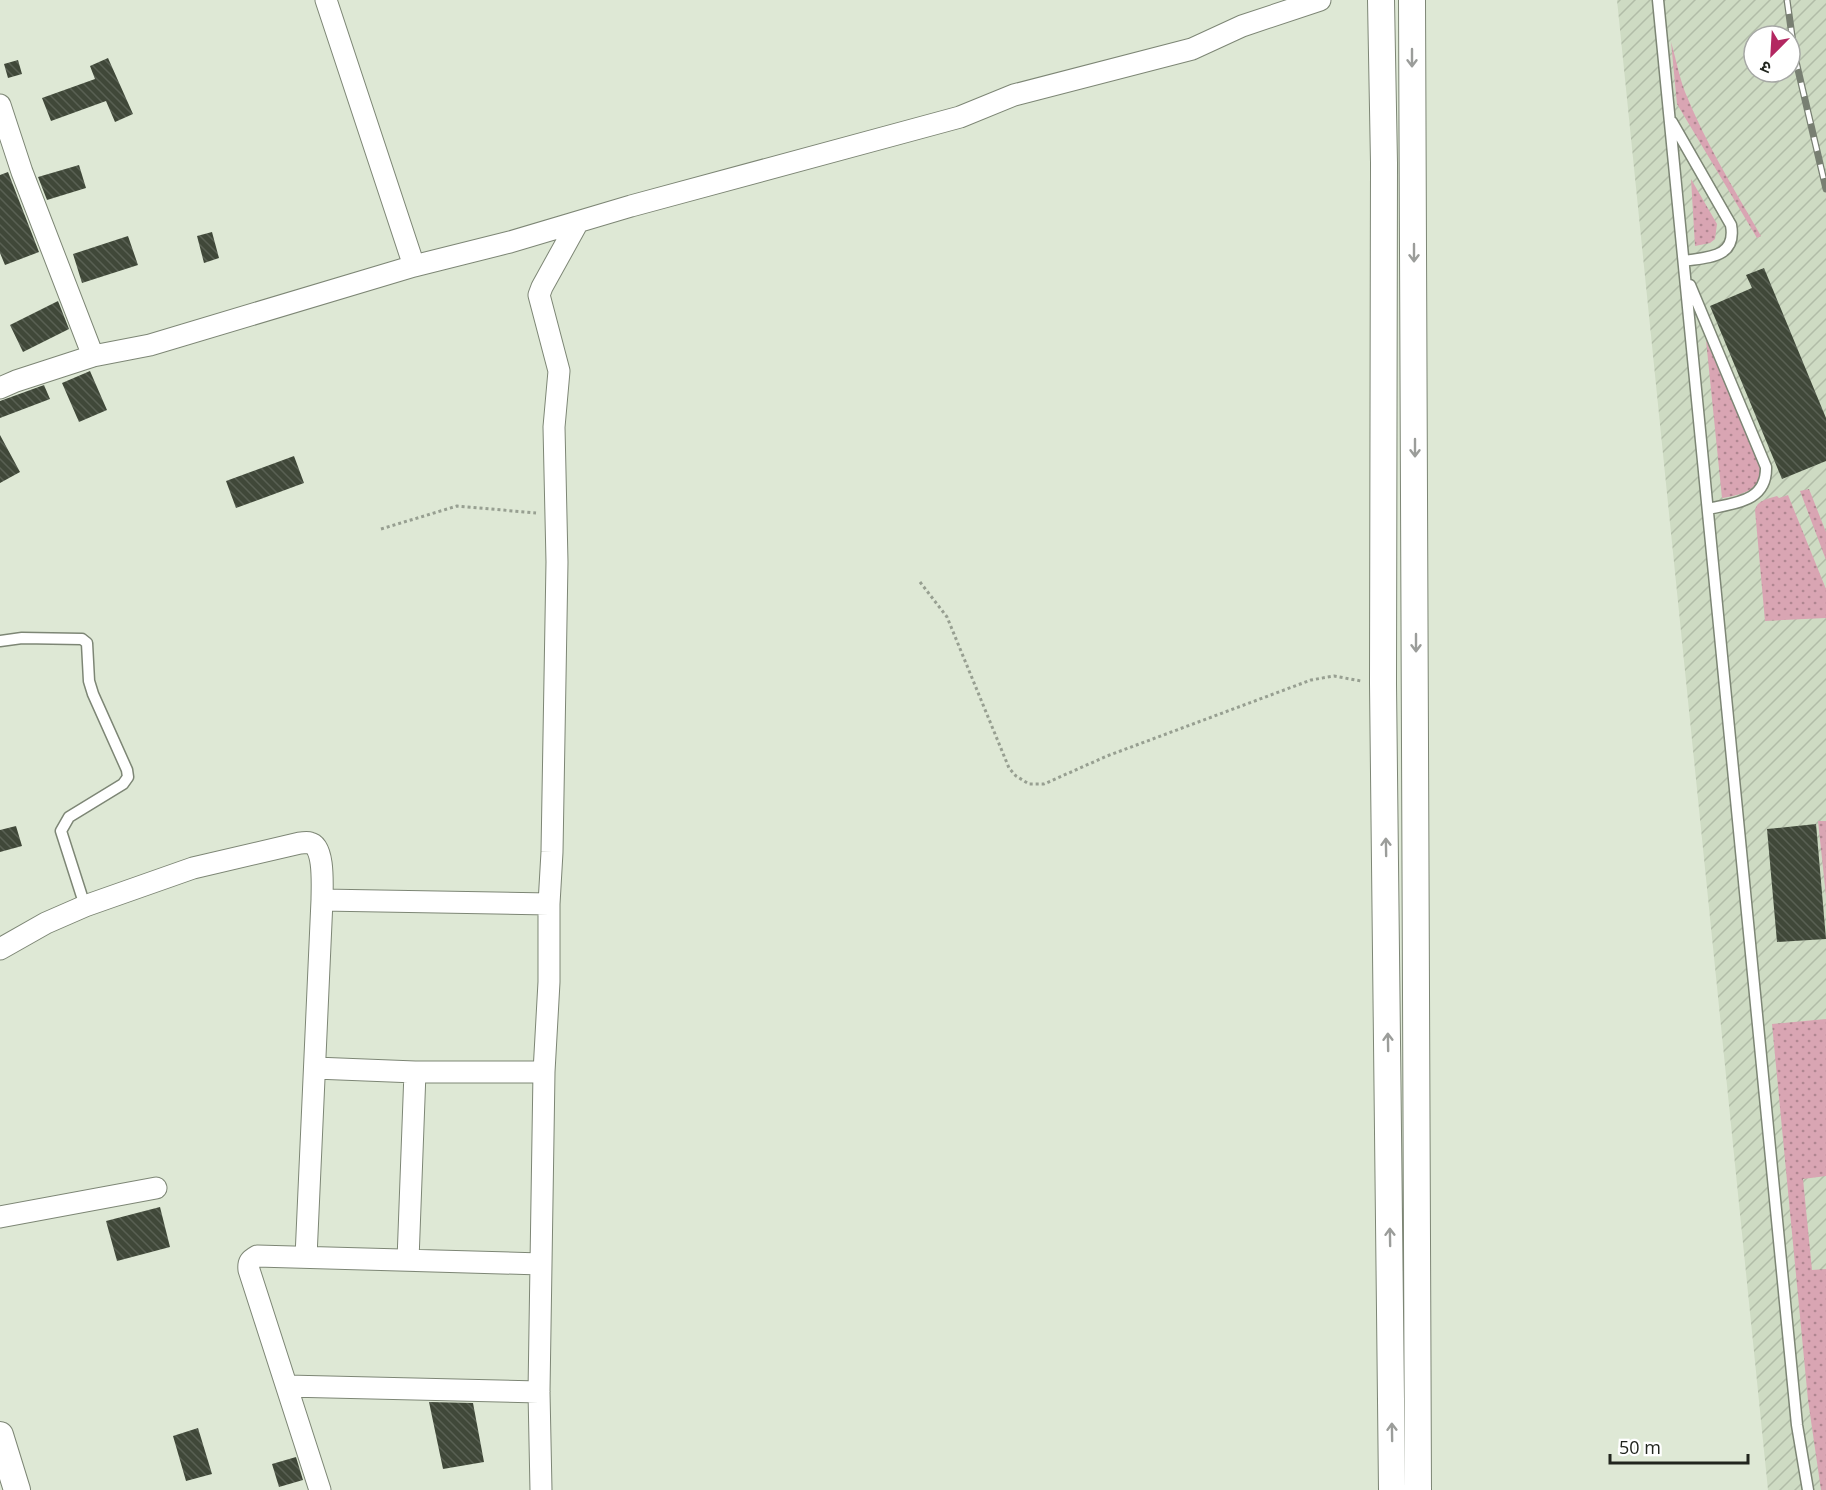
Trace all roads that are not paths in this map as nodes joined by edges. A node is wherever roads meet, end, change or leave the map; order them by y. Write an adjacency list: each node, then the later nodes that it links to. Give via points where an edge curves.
1 (327, 0): 10 (street)
2 (1320, 0): 8 (street, via 1242,26 1192,49 1014,95 960,117)
3 (1381, 0): 34 (street, one-way to 3, via 1383,684)
4 (1412, 0): 35 (street, one-way to 35)
5 (1658, 0): 7 (lane)
6 (0, 105): 12 (street)
7 (1669, 116): 9 (lane); 9 (lane, via 1732,233 1722,254)
8 (578, 222): 10 (street); 17 (street, via 539,295 559,371 554,427)
9 (1684, 261): 11 (lane)
10 (414, 266): 12 (street, via 150,345)
11 (1685, 274): 14 (lane); 14 (lane, via 1767,476 1753,496)
12 (93, 356): 13 (street)
13 (0, 388)
14 (1708, 509): 36 (lane, via 1797,1425)
15 (0, 641): 18 (lane, via 73,638 87,643 93,694 128,770 123,784 69,817 61,831)
16 (322, 900): 17 (street); 18 (street, via 320,853 310,843 210,862); 20 (street)
17 (549, 904): 22 (street)
18 (84, 906): 19 (street)
19 (0, 949)
20 (315, 1068): 21 (street); 25 (street)
21 (415, 1072): 22 (street); 26 (street)
22 (544, 1072): 27 (street)
23 (156, 1188): 24 (street)
24 (0, 1217)
25 (306, 1257): 26 (street); 28 (street, via 257,1256 249,1264)
26 (408, 1260): 27 (street)
27 (541, 1264): 29 (street)
28 (287, 1386): 29 (street); 32 (street)
29 (539, 1392): 33 (street)
30 (0, 1435): 31 (street)
31 (17, 1490)
32 (320, 1490)
33 (541, 1490)
34 (1392, 1490)
35 (1418, 1490)
36 (1808, 1490)

